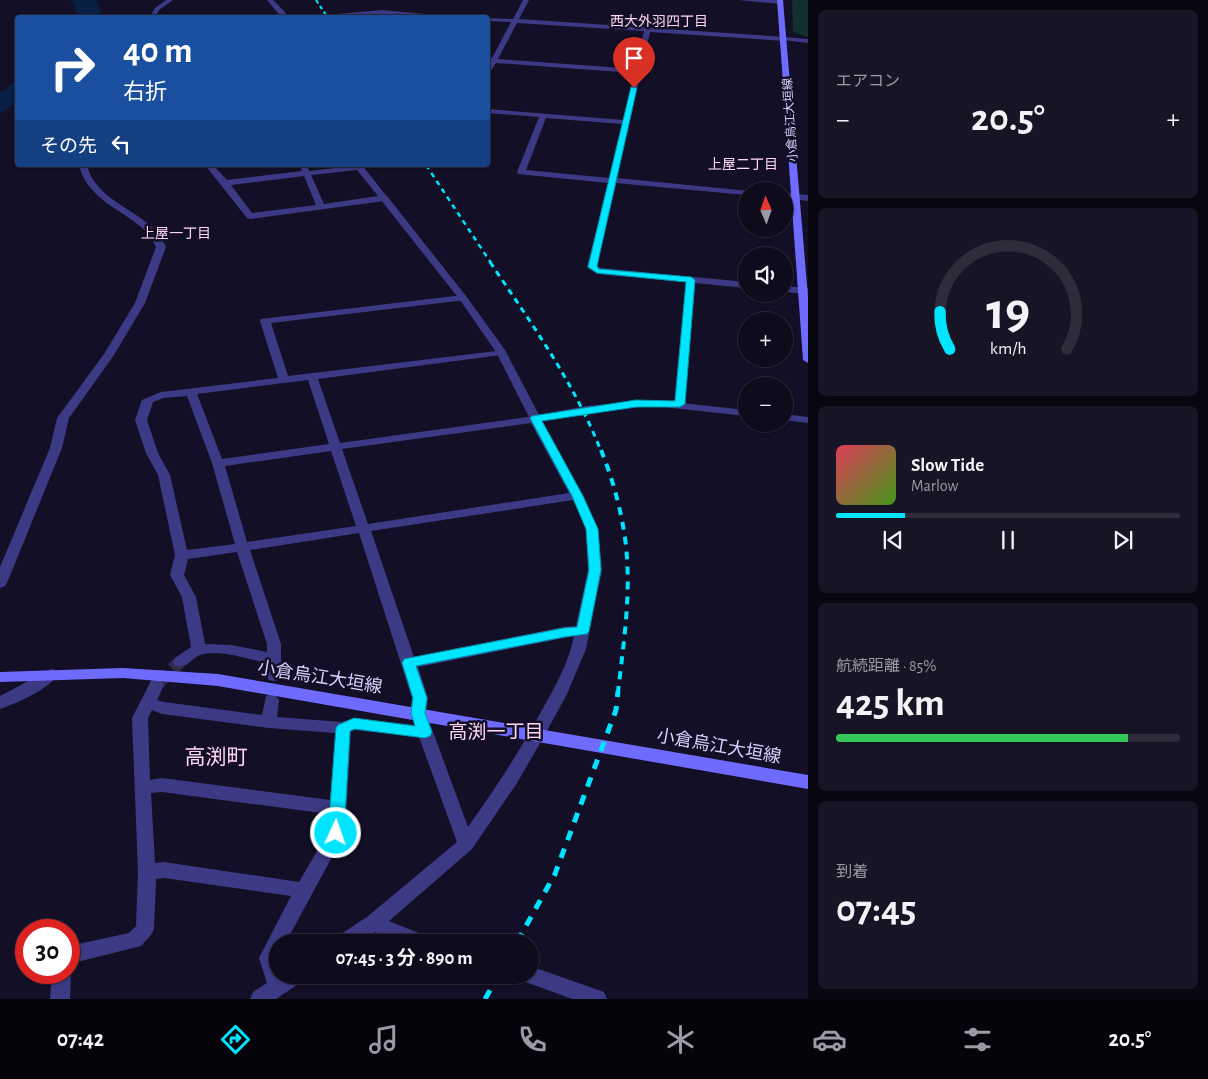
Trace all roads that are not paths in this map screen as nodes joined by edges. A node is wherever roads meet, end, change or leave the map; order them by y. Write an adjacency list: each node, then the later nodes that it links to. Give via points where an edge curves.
1 (170, 0): 6 (street)
2 (270, 0): 7 (street)
3 (526, 0): 11 (street)
4 (742, 0): 5 (street)
5 (780, 1): 13 (main road, 小倉烏江大垣線)
6 (154, 15)
7 (284, 15)
8 (336, 15): 9 (street, via 382,12)
9 (426, 15)
10 (490, 19): 11 (street)
11 (515, 21): 12 (street); 15 (street)
12 (647, 30): 13 (street); 16 (street)
13 (785, 39): 14 (street); 29 (main road, 小倉烏江大垣線)
14 (808, 41)
15 (490, 61): 16 (street)
16 (638, 71): 19 (street)
17 (490, 111): 18 (street)
18 (544, 115): 19 (street); 25 (street, via 521,172)
19 (626, 122): 25 (street)
20 (83, 167): 53 (street, via 93,187 152,231 161,247 136,310 110,356 63,418 56,448)
21 (211, 167): 26 (street)
22 (341, 167): 24 (street)
23 (360, 167): 30 (street)
24 (305, 169): 26 (street); 32 (street)
25 (613, 181): 27 (street); 33 (street, via 592,267 597,271)
26 (225, 183): 32 (street, via 250,216)
27 (738, 192)
28 (793, 197): 29 (street)
29 (796, 197): 31 (street); 35 (main road, 小倉烏江大垣線)
30 (384, 198): 32 (street); 36 (street)
31 (808, 198)
32 (321, 207)
33 (691, 280): 34 (street); 42 (street)
34 (738, 284)
35 (805, 291): 38 (main road, 小倉烏江大垣線)
36 (463, 298): 37 (street); 40 (street, via 265,321)
37 (502, 352): 39 (street); 44 (street)
38 (808, 360)
39 (312, 377): 40 (street); 47 (street)
40 (284, 381): 41 (street)
41 (191, 392): 48 (street); 52 (street, via 161,395 148,400 141,420 152,453 164,475)
42 (680, 404): 43 (street); 44 (street, via 636,404)
43 (738, 412)
44 (535, 418): 47 (street); 49 (street)
45 (793, 419): 46 (street)
46 (808, 420)
47 (334, 447): 48 (street); 50 (street)
48 (218, 464): 51 (street)
49 (577, 496): 50 (street); 54 (street, via 592,529 595,570)
50 (362, 528): 51 (street); 58 (street)
51 (242, 547): 52 (street); 56 (street, via 274,644)
52 (182, 554): 55 (street, via 177,575 189,598)
53 (0, 583)
54 (582, 631): 58 (street); 70 (street, via 579,649)
55 (199, 649): 56 (street, via 231,650); 57 (street)
56 (275, 659): 60 (street)
57 (180, 662)
58 (409, 663): 66 (street, via 420,698)
59 (51, 674): 61 (main road, 小倉烏江大垣線); 65 (street); 66 (main road, 小倉烏江大垣線, via 124,673 218,680)
60 (274, 676)
61 (0, 677)
62 (156, 685): 64 (street)
63 (271, 700): 67 (street)
64 (147, 702): 67 (street, via 162,708); 72 (street, via 140,718)
65 (0, 703)
66 (418, 713): 69 (street); 70 (main road, 小倉烏江大垣線)
67 (269, 722): 68 (street)
68 (343, 728): 69 (street, via 354,724); 73 (street)
69 (425, 732): 74 (street)
70 (537, 734): 71 (main road, 小倉烏江大垣線); 74 (street)
71 (808, 782)
72 (142, 788): 73 (street, via 162,785); 75 (street)
73 (337, 808): 76 (street, via 336,833)
74 (466, 844): 77 (street)
75 (147, 872): 76 (street, via 164,870); 80 (street, via 146,929 134,940)
76 (304, 890): 84 (street, via 268,958)
77 (373, 923): 78 (street); 79 (street)
78 (357, 934)
79 (400, 934)
80 (80, 952)
81 (539, 978): 87 (street)
82 (61, 984): 85 (street)
83 (282, 984): 84 (street)
84 (278, 987): 86 (street)
85 (60, 999)
86 (260, 999)
87 (597, 999)

